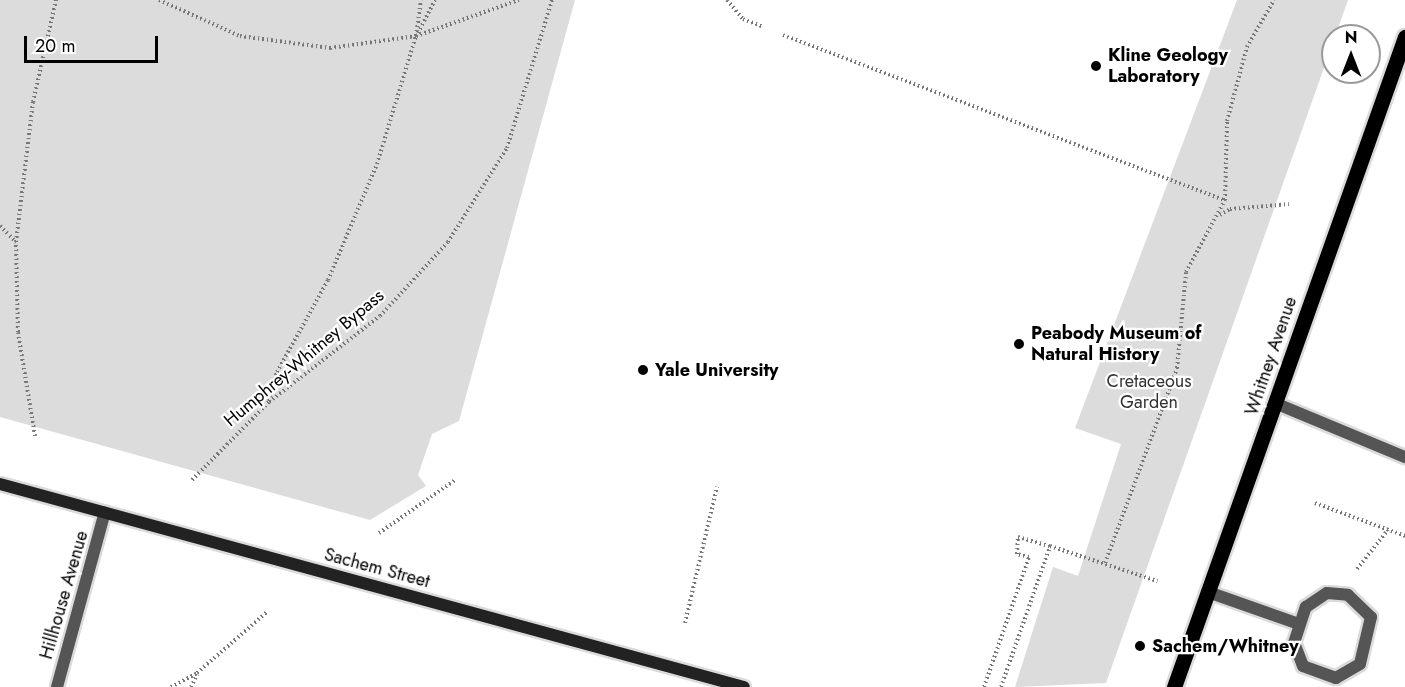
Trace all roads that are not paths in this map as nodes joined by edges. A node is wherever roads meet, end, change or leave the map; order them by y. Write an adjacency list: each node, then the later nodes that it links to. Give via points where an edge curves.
1 (1405, 37): 2 (main road, Whitney Avenue)
2 (1275, 403): 3 (street); 6 (main road, Whitney Avenue)
3 (1405, 457)
4 (0, 484): 5 (street, Sachem Street)
5 (105, 512): 8 (street, Hillhouse Avenue); 9 (street, Sachem Street)
6 (1208, 591): 7 (street); 10 (main road, Whitney Avenue)
7 (1299, 624): 7 (street, via 1294,643 1303,666 1336,678 1350,674 1360,664 1371,631 1364,605 1348,595 1316,597)
8 (57, 687)
9 (744, 687)
10 (1174, 687)

